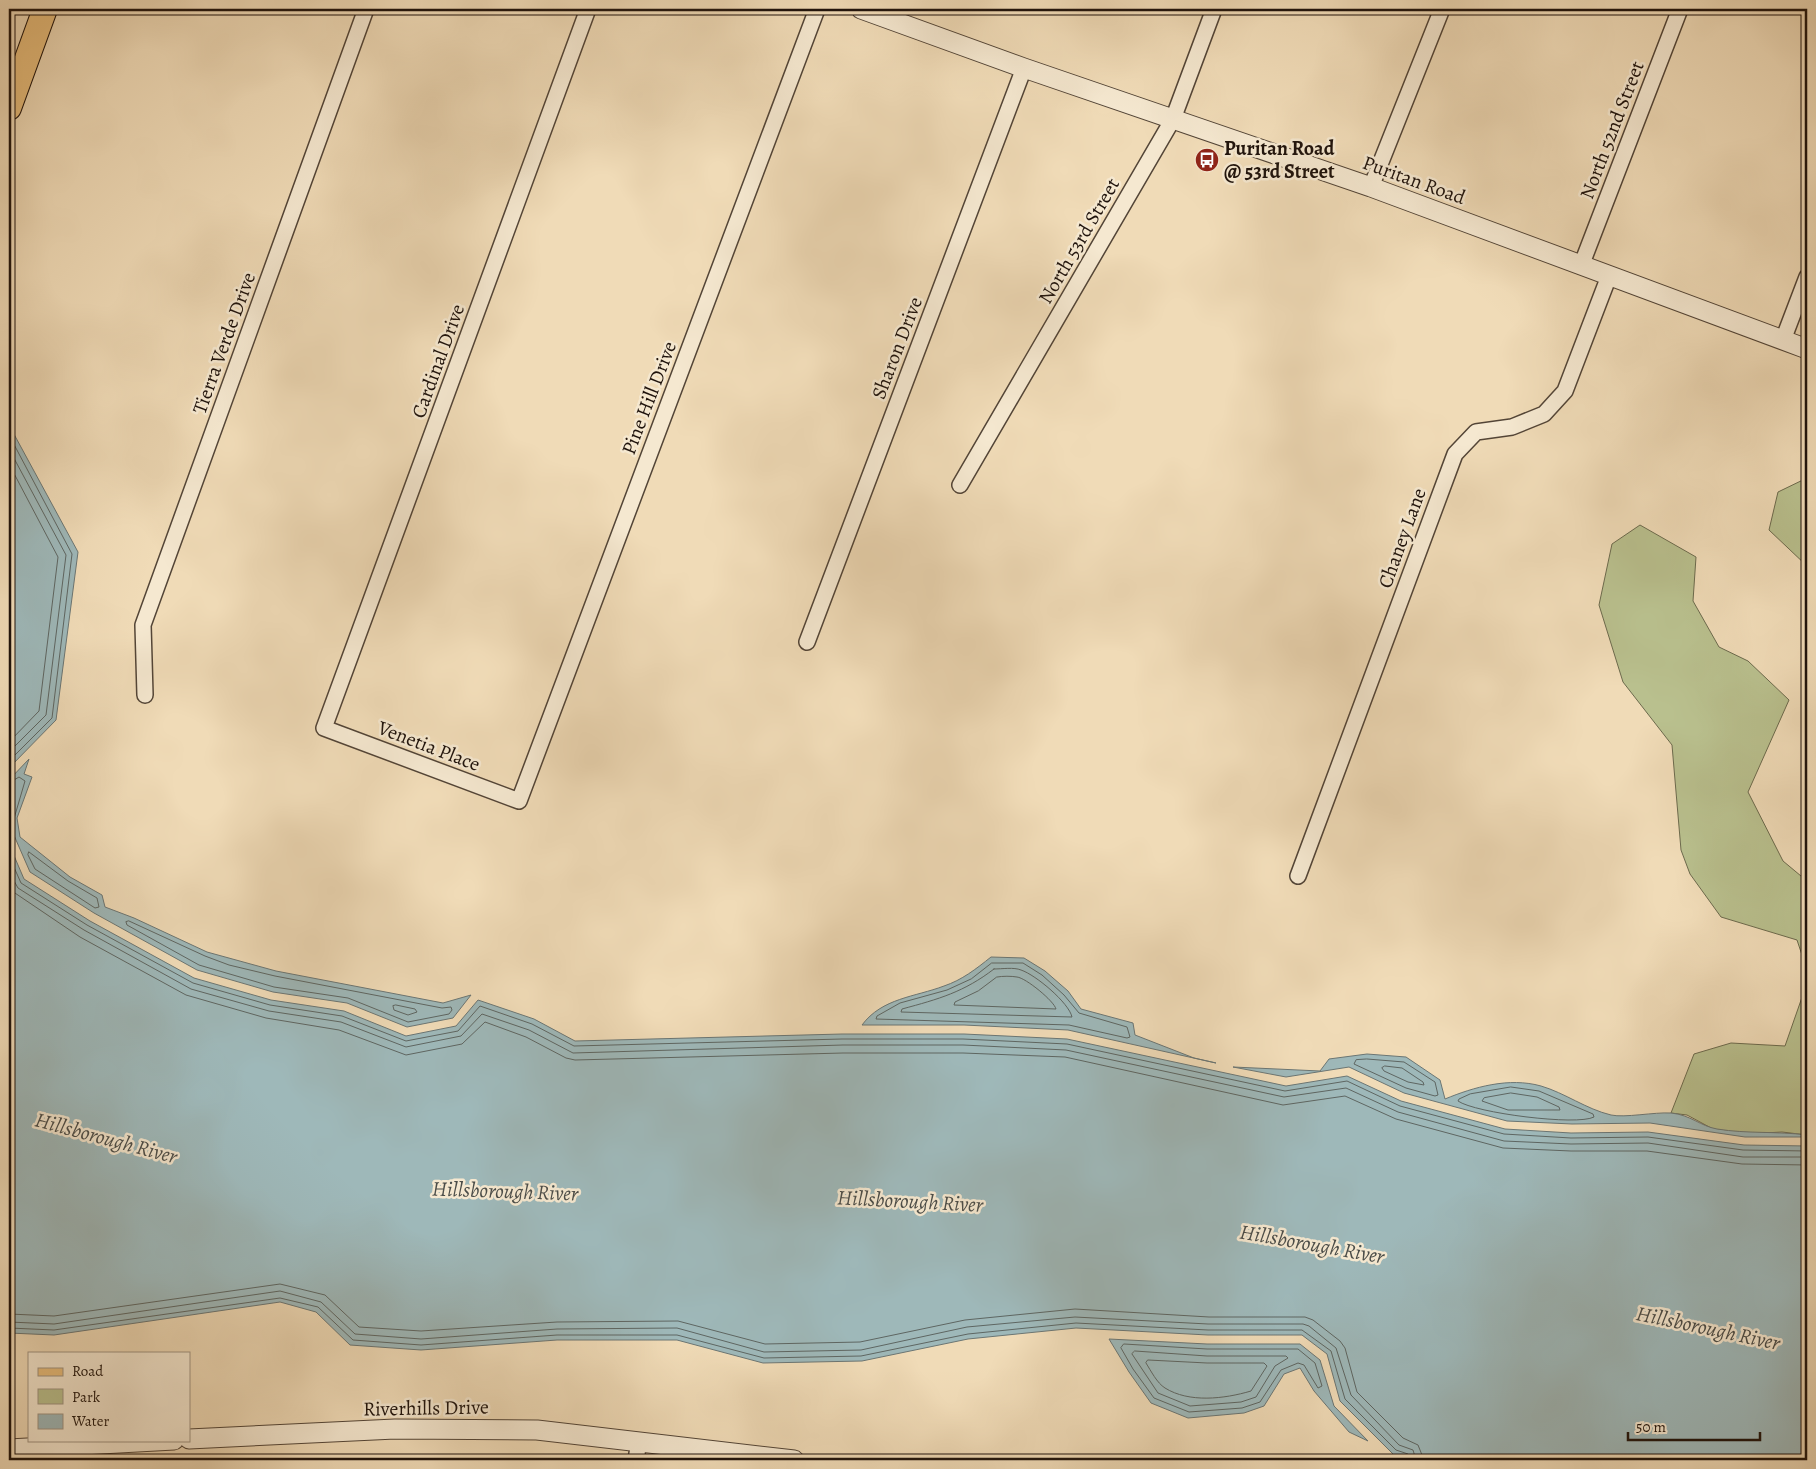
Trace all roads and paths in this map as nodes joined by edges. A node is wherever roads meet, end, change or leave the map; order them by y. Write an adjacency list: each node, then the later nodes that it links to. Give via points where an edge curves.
1 (45, 9): 10 (main road)
2 (366, 9): 20 (street, Tierra Verde Drive, via 143,625)
3 (588, 9): 21 (street, Cardinal Drive)
4 (817, 9): 22 (street, Pine Hill Drive)
5 (861, 9): 9 (street, Puritan Road)
6 (1214, 9): 11 (street, North 53rd Street)
7 (1442, 9): 12 (street)
8 (1680, 9): 13 (street, North 52nd Street)
9 (1024, 68): 11 (street, Puritan Road); 19 (street, Sharon Drive)
10 (9, 108)
11 (1173, 119): 12 (street, Puritan Road); 18 (street, North 53rd Street)
12 (1371, 187): 13 (street, Puritan Road)
13 (1581, 266): 14 (street, Puritan Road)
14 (1609, 276): 16 (street, Puritan Road); 23 (street, Chaney Lane, via 1565,391 1544,414 1512,427 1476,432 1455,454)
15 (1807, 277): 16 (street)
16 (1783, 340): 17 (street, Puritan Road)
17 (1807, 349)
18 (960, 485)
19 (807, 642)
20 (145, 695)
21 (324, 728): 22 (street, Venetia Place)
22 (519, 801)
23 (1298, 876)
24 (190, 1440): 25 (street, Riverhills Drive, via 395,1429 510,1429)
25 (639, 1441): 28 (street, Riverhills Drive); 29 (street)
26 (137, 1442): 27 (street)
27 (9, 1449)
28 (670, 1450): 30 (street, Riverhills Drive)
29 (636, 1460)
30 (794, 1460)

